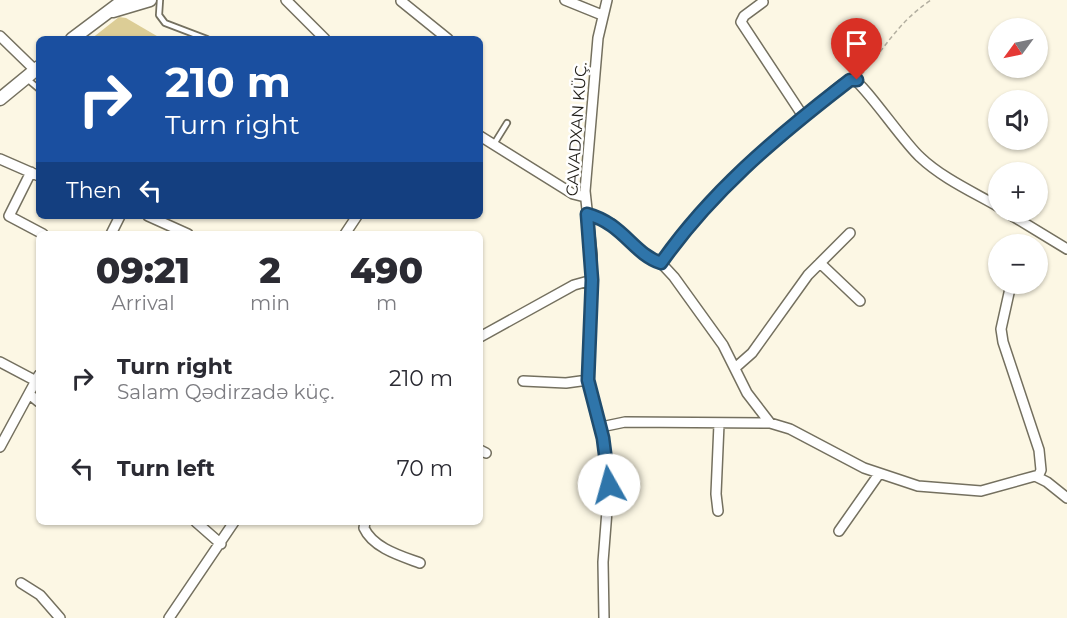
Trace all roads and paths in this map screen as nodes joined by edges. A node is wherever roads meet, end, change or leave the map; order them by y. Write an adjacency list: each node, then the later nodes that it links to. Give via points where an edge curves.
1 (124, 0): 10 (street)
2 (150, 0): 10 (street)
3 (160, 0): 14 (lane, via 159,15 165,23)
4 (286, 0): 15 (street)
5 (565, 0): 11 (street)
6 (607, 0): 11 (street, CAVADXAN KÜÇ.)
7 (931, 0): 18 (path, via 894,31)
8 (401, 1): 16 (street)
9 (763, 2): 20 (street, via 741,22)
10 (104, 15): 13 (street)
11 (602, 15): 26 (street, CAVADXAN KÜÇ.)
12 (0, 36): 17 (street)
13 (77, 36)
14 (199, 36)
15 (322, 36)
16 (444, 36)
17 (33, 72): 19 (street)
18 (857, 80): 20 (street, via 850,80); 27 (street, via 919,157)
19 (0, 99)
20 (803, 116): 36 (street, via 736,175)
21 (507, 123): 23 (lane)
22 (483, 137): 23 (street)
23 (494, 144): 26 (street, via 573,194)
24 (0, 159): 25 (street)
25 (35, 174): 31 (street, via 9,216)
26 (585, 197): 28 (street, CAVADXAN KÜÇ.)
27 (988, 200)
28 (587, 214): 36 (street, via 612,224 646,256); 37 (street, CAVADXAN KÜÇ.)
29 (155, 219): 32 (street)
30 (1022, 222): 34 (street)
31 (37, 231)
32 (181, 231)
33 (850, 233): 35 (street)
34 (1067, 249)
35 (820, 262): 39 (street); 42 (street, via 752,353)
36 (661, 263): 42 (street)
37 (592, 280): 40 (street, via 574,285); 45 (street, CAVADXAN KÜÇ.)
38 (1009, 294): 54 (street, via 1001,329 1003,342 1041,460)
39 (860, 301)
40 (483, 335)
41 (0, 362): 43 (street)
42 (735, 368): 49 (street, via 747,393)
43 (36, 378)
44 (36, 380): 47 (street)
45 (588, 380): 46 (street); 51 (street, CAVADXAN KÜÇ.)
46 (524, 381)
47 (29, 394): 48 (street); 52 (street)
48 (36, 400)
49 (770, 423): 50 (street); 53 (street, via 790,429)
50 (719, 424): 51 (street, via 625,422); 56 (street)
51 (601, 427): 66 (street, CAVADXAN KÜÇ., via 609,496 603,562)
52 (0, 447)
53 (879, 474): 54 (street, via 918,486 962,492); 60 (street)
54 (1038, 477): 55 (street)
55 (1067, 498)
56 (718, 511)
57 (199, 525): 61 (street)
58 (232, 525): 61 (street)
59 (364, 525): 62 (street, via 373,541)
60 (839, 531)
61 (221, 544): 65 (street)
62 (420, 563)
63 (21, 583): 64 (street, via 40,595)
64 (60, 618)
65 (169, 618)
66 (604, 618)

